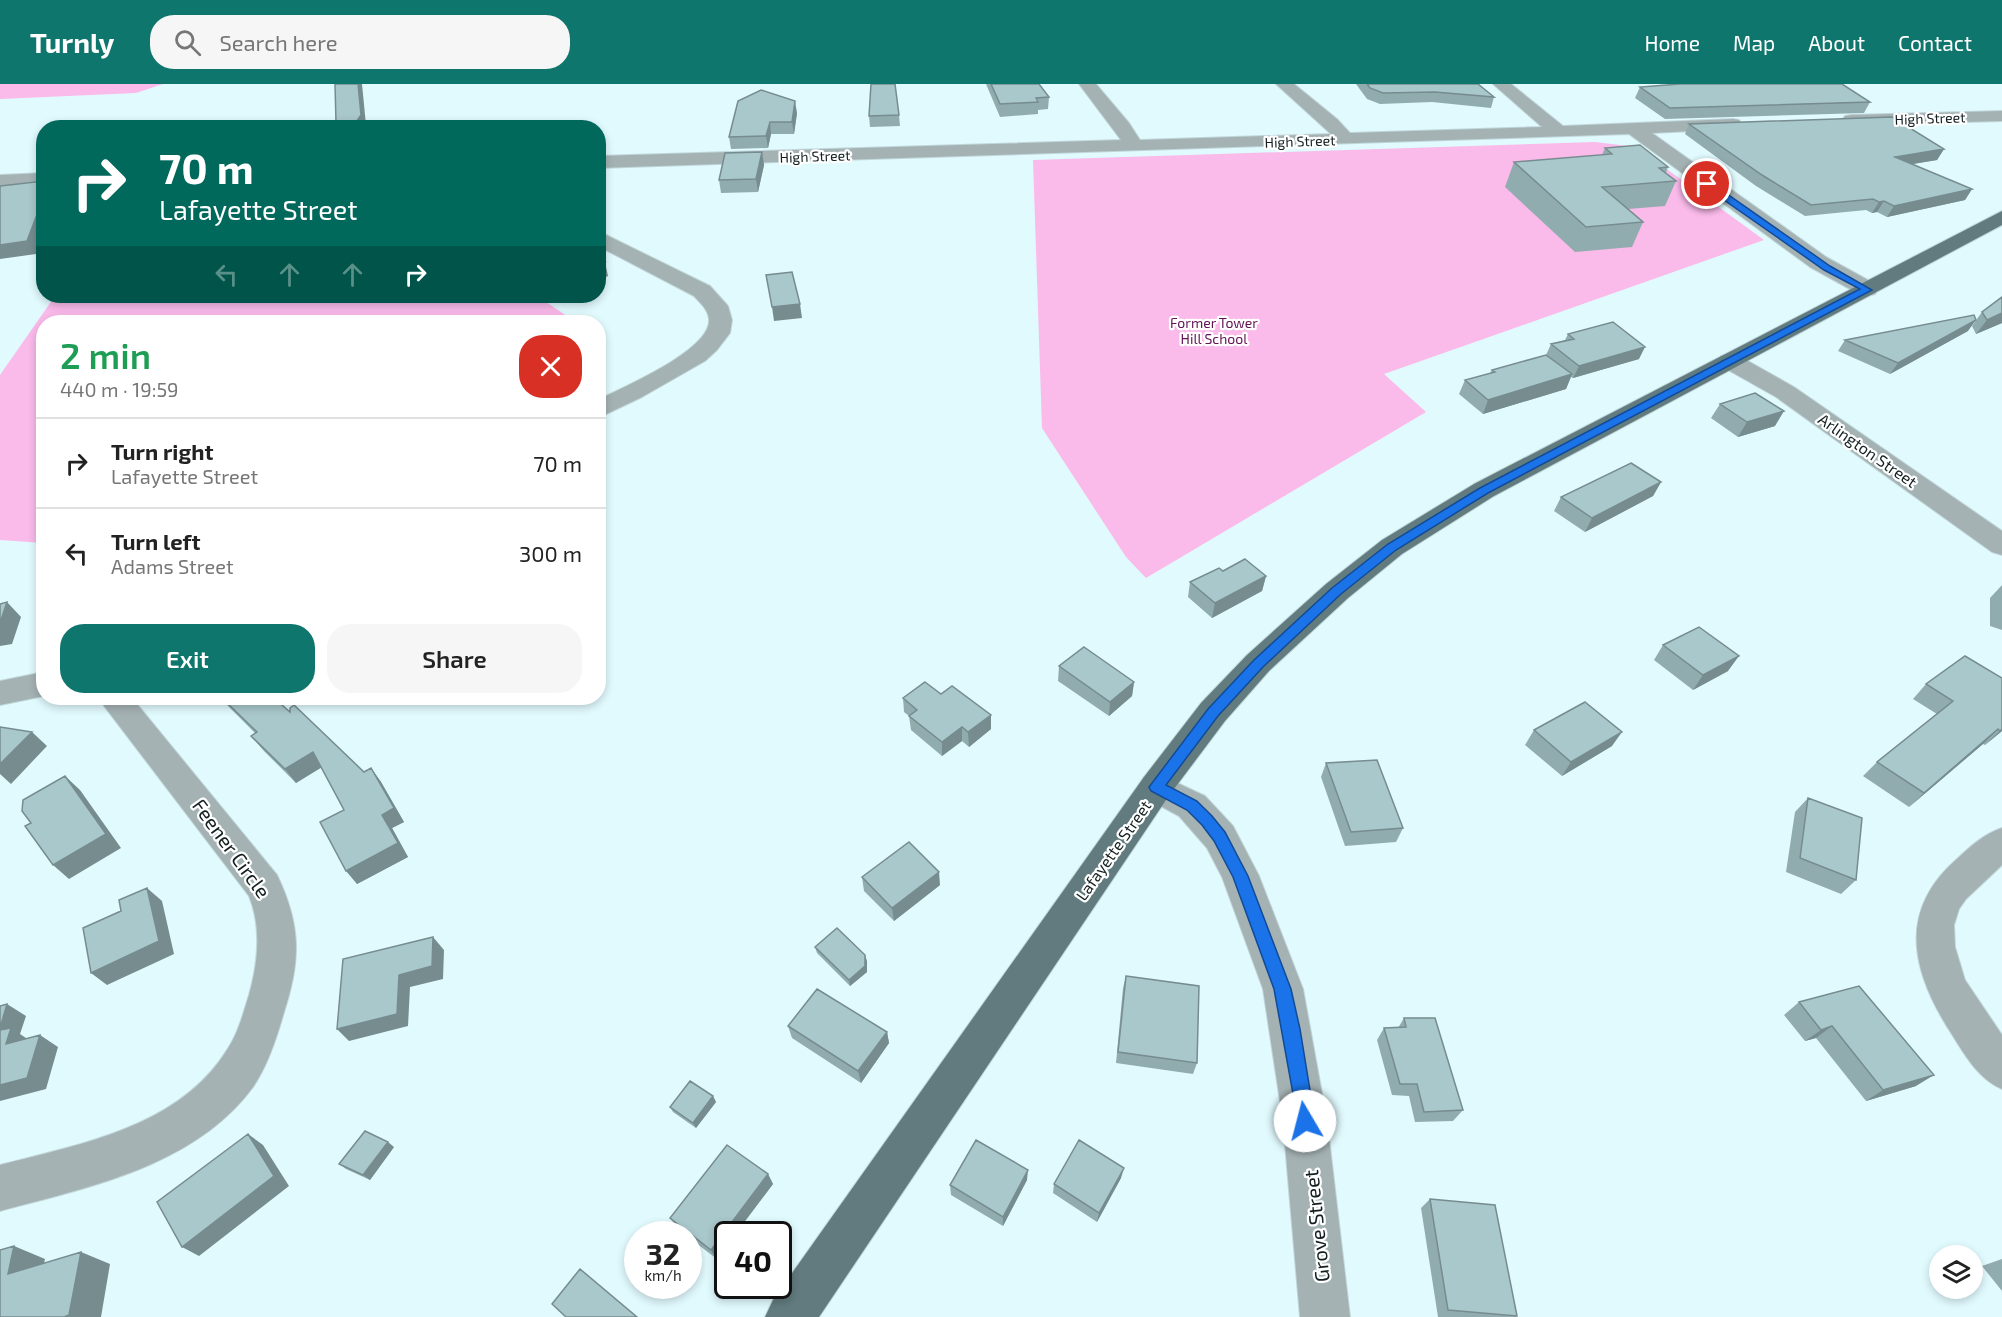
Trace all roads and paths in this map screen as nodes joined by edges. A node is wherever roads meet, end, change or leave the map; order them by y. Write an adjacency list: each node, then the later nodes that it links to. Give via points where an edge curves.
1 (1087, 84): 10 (street)
2 (1284, 84): 9 (street)
3 (1501, 84): 8 (street)
4 (2002, 116): 5 (street, High Street)
5 (1830, 121)
6 (1750, 124): 7 (street, High Street)
7 (1634, 129): 8 (street, High Street); 16 (street, via 1818,262)
8 (1559, 132): 9 (street, High Street)
9 (1345, 139): 10 (street, High Street)
10 (1134, 146): 11 (street, High Street)
11 (606, 162)
12 (36, 179): 13 (street)
13 (0, 181)
14 (2002, 217): 16 (main road, Lafayette Street)
15 (606, 241): 18 (street, via 702,291 720,314 716,337 701,353)
16 (1867, 290): 17 (main road, Lafayette Street)
17 (1730, 361): 19 (street, Arlington Street, via 1785,392); 23 (main road, Lafayette Street, via 1476,495 1377,558 1258,663 1213,712)
18 (606, 406)
19 (2002, 545)
20 (36, 686): 21 (street)
21 (0, 693)
22 (120, 705): 26 (street, Feener Circle, via 264,887 277,921 268,996 250,1051 238,1072 202,1110 181,1125 130,1149)
23 (1156, 787): 27 (main road, Lafayette Street); 28 (street, Grove Street, via 1192,806 1220,837 1249,896 1283,989 1305,1121)
24 (2002, 843): 25 (street, via 1949,893 1938,912 1935,936 1943,978 1953,1002)
25 (2002, 1068)
26 (0, 1188)
27 (790, 1317)
28 (1324, 1317)

